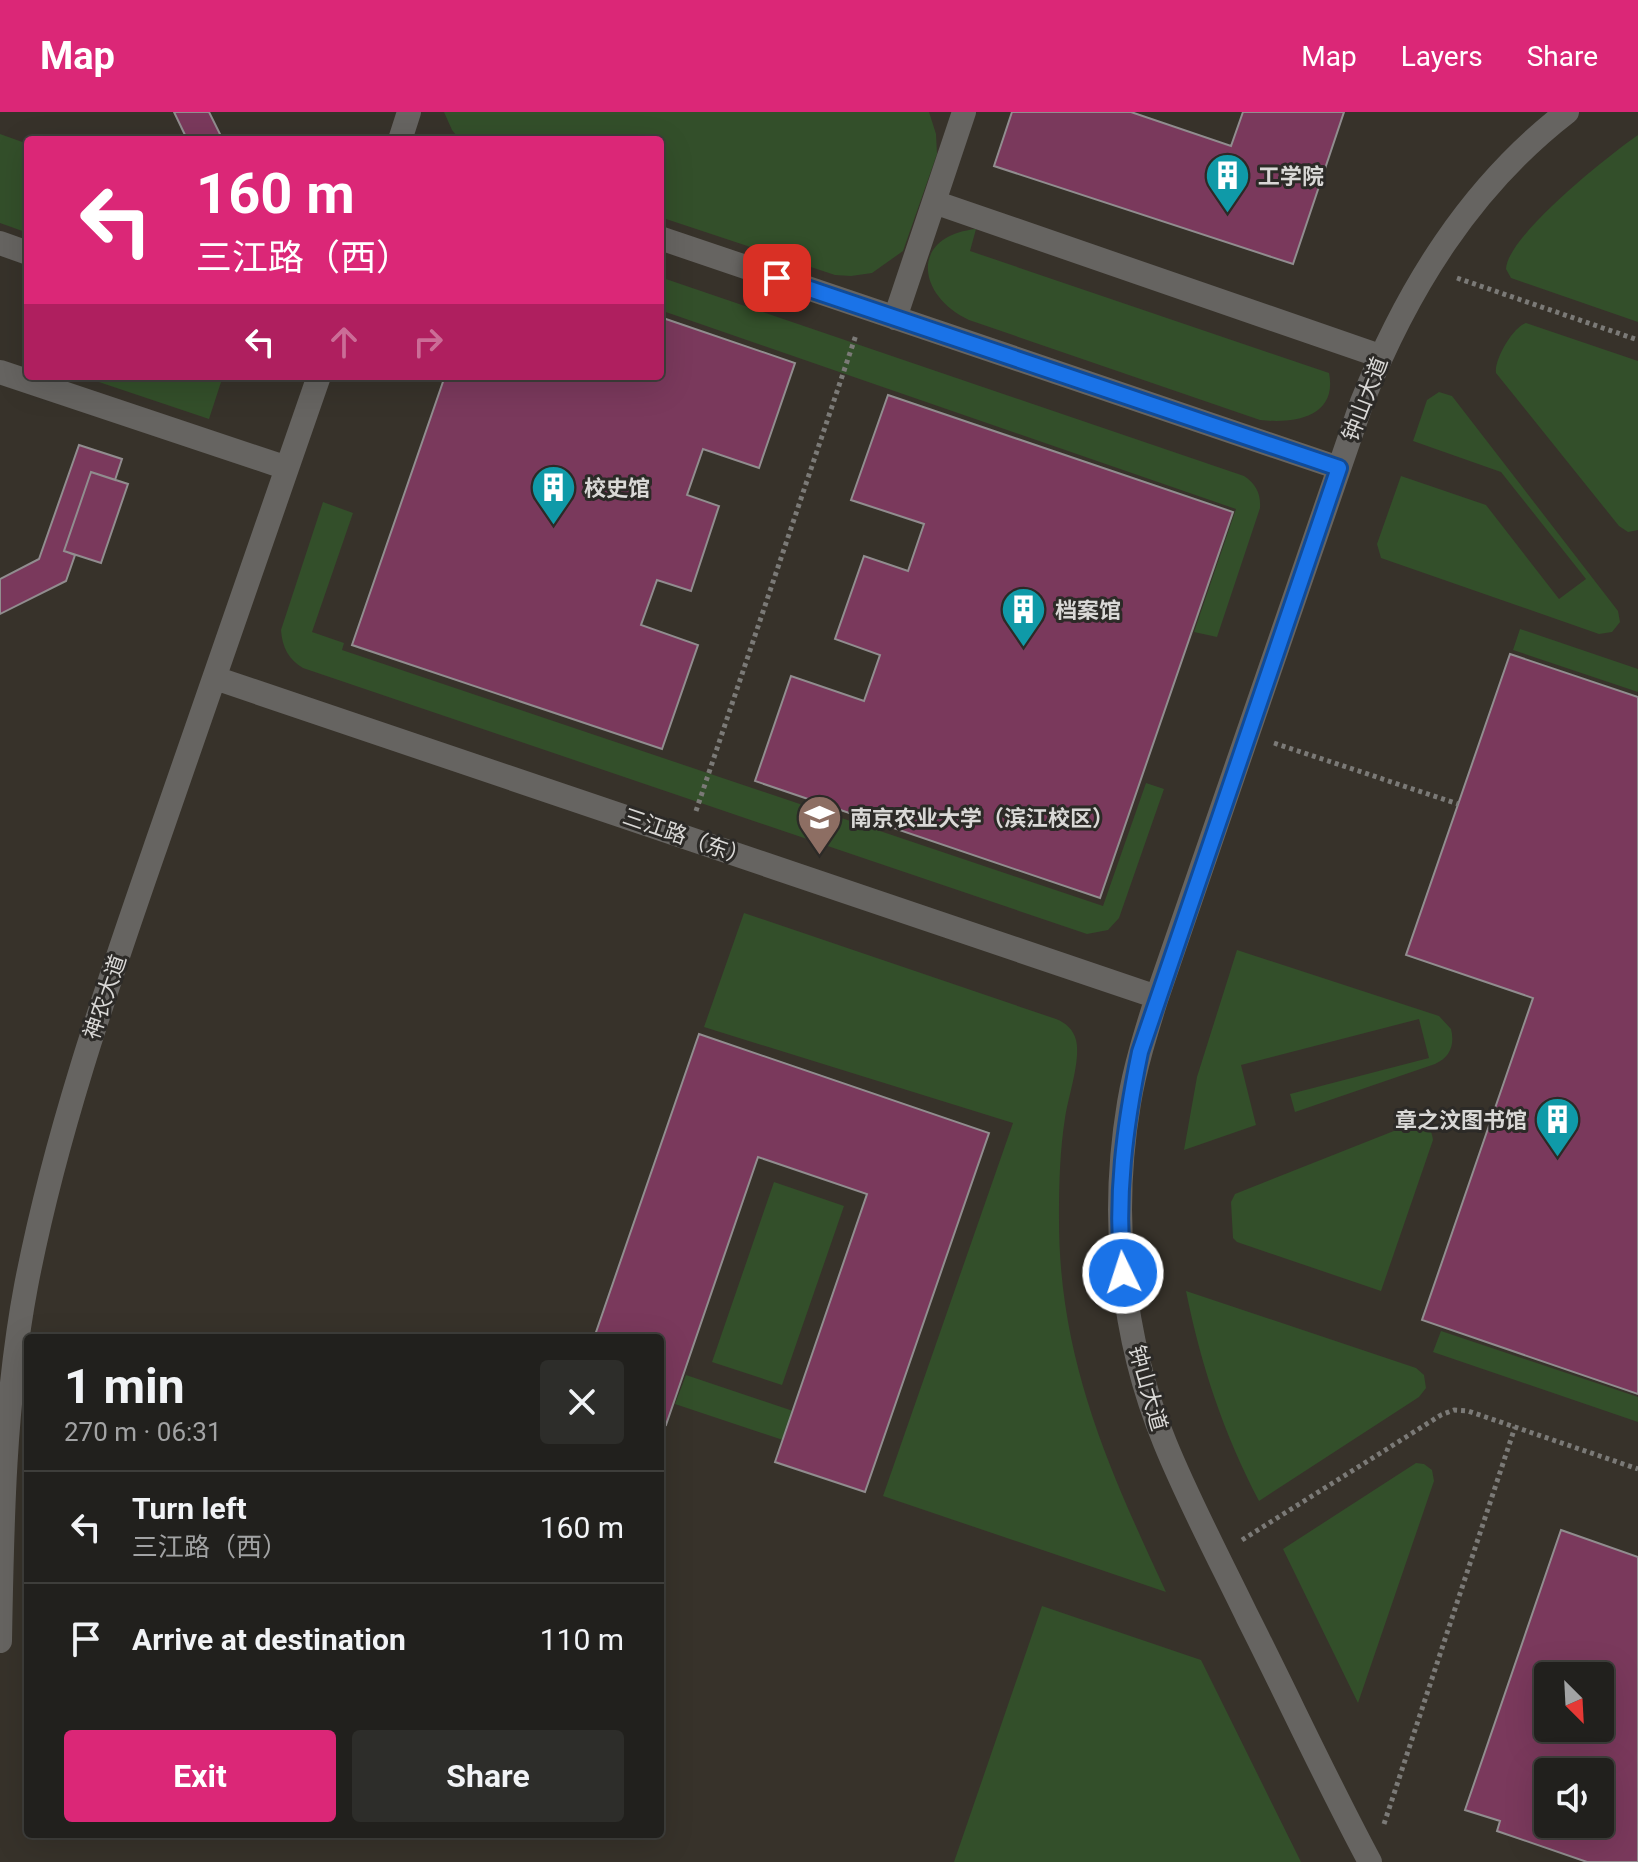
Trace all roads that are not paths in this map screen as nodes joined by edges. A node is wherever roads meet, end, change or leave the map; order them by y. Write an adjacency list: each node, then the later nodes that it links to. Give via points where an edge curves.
1 (409, 112): 4 (lane)
2 (964, 112): 5 (lane)
3 (1567, 112): 10 (lane, 钟山大道, via 1521,152 1455,226)
4 (401, 136)
5 (934, 202): 9 (lane); 10 (lane)
6 (664, 239): 9 (lane)
7 (0, 243): 8 (lane)
8 (24, 252)
9 (895, 318): 14 (lane)
10 (1380, 356): 14 (lane, 钟山大道)
11 (0, 372): 13 (lane)
12 (318, 380): 13 (lane, 神农大道)
13 (287, 468): 15 (lane, 神农大道)
14 (1339, 468): 16 (lane, 钟山大道)
15 (215, 678): 16 (lane, 三江路（东）); 17 (lane, 神农大道, via 86,1054 41,1212 25,1290 8,1431)
16 (1157, 997): 18 (lane, 钟山大道, via 1129,1100 1123,1149 1121,1248 1135,1347 1184,1487)
17 (0, 1641)
18 (1370, 1862)

